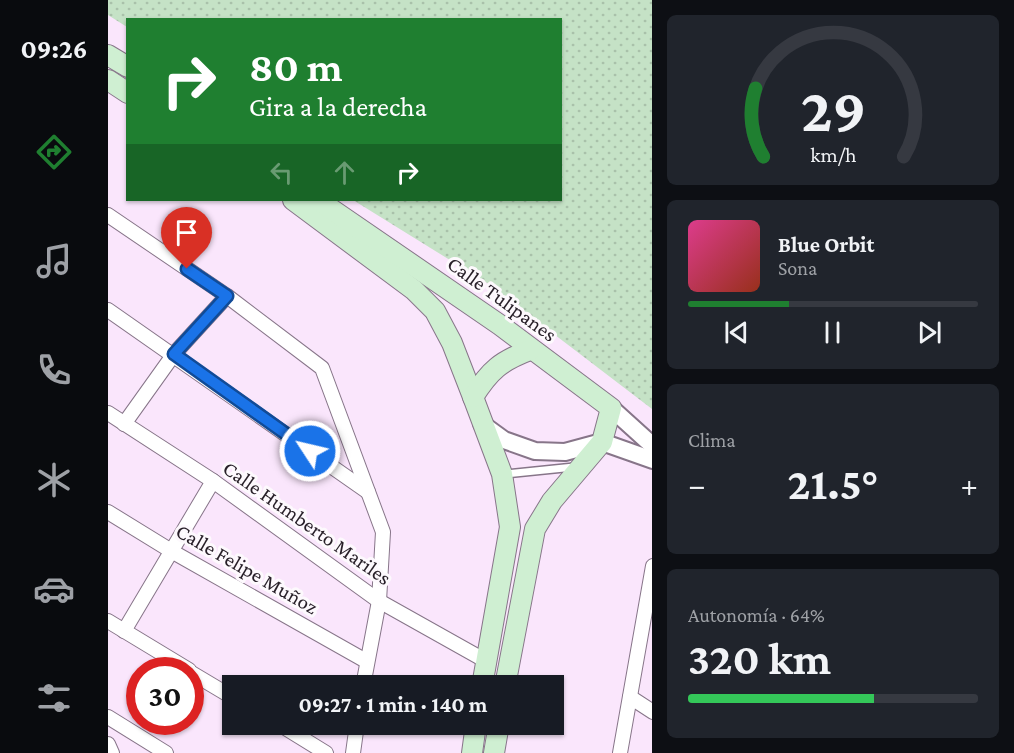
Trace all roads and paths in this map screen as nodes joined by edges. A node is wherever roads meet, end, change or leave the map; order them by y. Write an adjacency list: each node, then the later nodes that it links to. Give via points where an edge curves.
1 (108, 55): 2 (main road)
2 (126, 66)
3 (108, 80): 4 (main road)
4 (126, 92)
5 (294, 201): 12 (main road, via 414,290 435,311)
6 (319, 201): 10 (main road, Calle Tulipanes, via 490,318)
7 (108, 215): 8 (street)
8 (227, 296): 11 (street); 23 (street, via 322,368)
9 (108, 310): 11 (street)
10 (530, 350): 12 (main road, via 505,359 485,377); 13 (main road, Calle Tulipanes)
11 (174, 354): 15 (street); 23 (street)
12 (473, 397): 16 (main road)
13 (611, 408): 17 (main road); 18 (street, Calle Tulipanes)
14 (108, 413): 15 (street, Calle Humberto Mariles)
15 (124, 424): 22 (street, Calle Humberto Mariles)
16 (482, 424): 17 (street, via 504,440 535,452 565,452); 21 (main road)
17 (602, 442): 19 (street); 20 (main road)
18 (652, 446)
19 (652, 460)
20 (580, 466): 21 (lane); 35 (main road, via 535,529)
21 (502, 474): 32 (main road, via 510,527)
22 (213, 481): 25 (street); 27 (street, Calle Humberto Mariles)
23 (368, 492): 27 (street, via 383,532)
24 (108, 512): 25 (street, Calle Felipe Muñoz)
25 (172, 552): 29 (street); 31 (street, Calle Felipe Muñoz)
26 (652, 575): 38 (street)
27 (379, 600): 31 (street); 32 (street, Calle Humberto Mariles)
28 (108, 621): 29 (street)
29 (123, 631): 30 (street)
30 (167, 657)
31 (366, 661): 33 (street)
32 (486, 661): 34 (main road)
33 (364, 675)
34 (484, 675)
35 (507, 675)
36 (204, 680): 37 (street)
37 (222, 691)
38 (630, 697): 39 (street); 52 (street)
39 (652, 712)
40 (108, 717): 46 (street)
41 (297, 735): 48 (street)
42 (355, 735): 49 (street)
43 (474, 735): 50 (main road)
44 (497, 735): 51 (main road)
45 (108, 744): 47 (street)
46 (161, 752)
47 (112, 753)
48 (326, 753)
49 (353, 753)
50 (472, 753)
51 (494, 753)
52 (620, 753)

